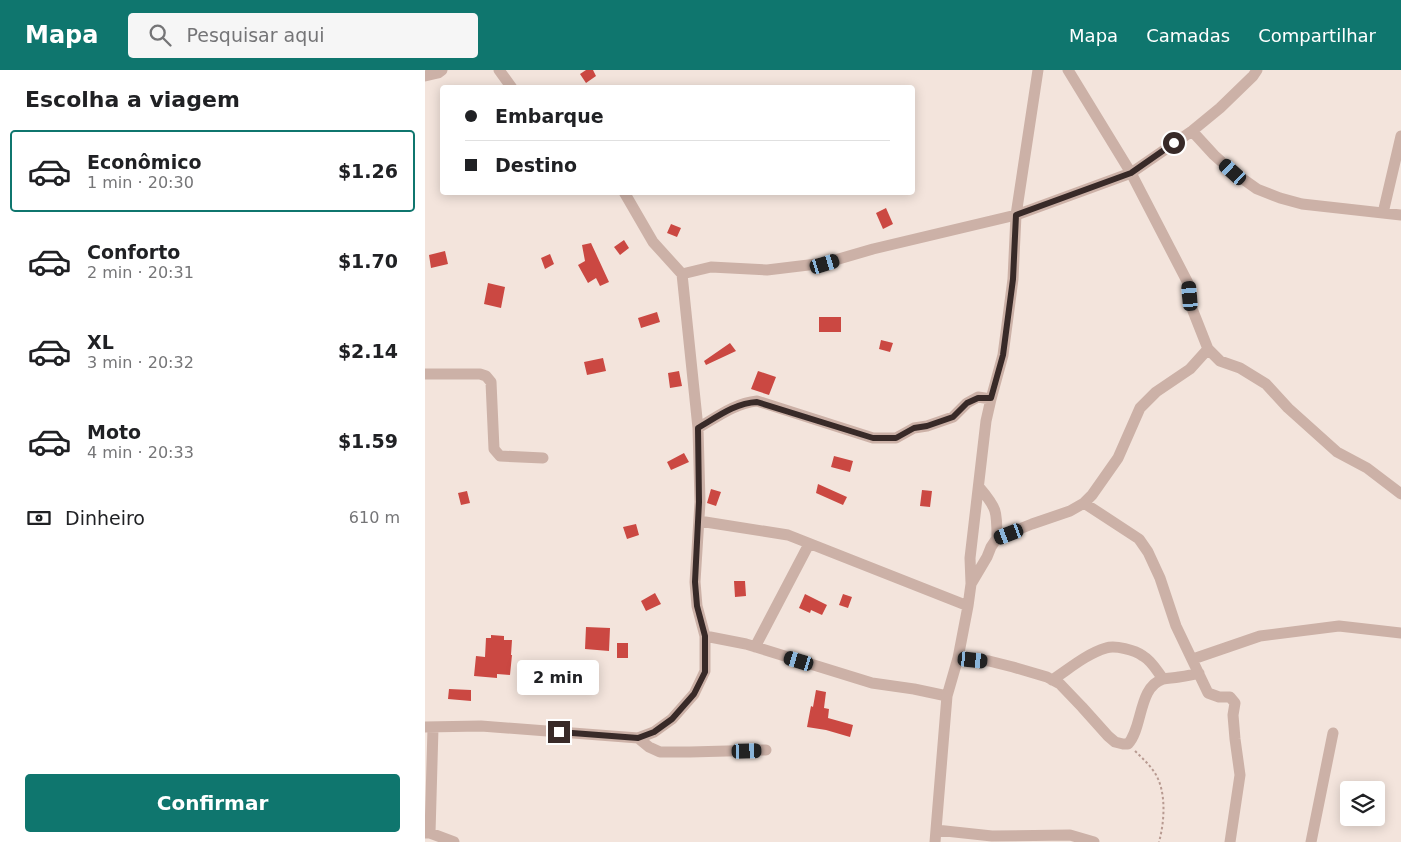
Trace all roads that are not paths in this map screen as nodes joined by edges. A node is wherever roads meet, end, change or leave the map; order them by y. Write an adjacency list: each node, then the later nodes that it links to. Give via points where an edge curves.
1 (442, 70): 6 (street)
2 (499, 70): 7 (street)
3 (1038, 70): 13 (street)
4 (1068, 70): 10 (street)
5 (1257, 70): 8 (street)
6 (425, 76)
7 (510, 85)
8 (1192, 131): 10 (street); 12 (street, via 1233,172 1257,189 1302,204)
9 (1401, 136): 12 (street)
10 (1131, 173): 13 (street); 16 (street, via 1189,285 1191,306)
11 (626, 195): 15 (street, via 653,242)
12 (1383, 213): 14 (street)
13 (1016, 215): 15 (street, via 873,249 825,264 767,270 711,267); 18 (street, via 1013,279 1003,355)
14 (1401, 216)
15 (682, 274): 19 (street)
16 (1208, 349): 22 (street, via 1220,361 1266,384 1337,452 1367,468); 23 (street, via 1190,369 1156,392 1140,408 1118,458)
17 (425, 374): 20 (street, via 486,376 491,382 496,453 500,456)
18 (991, 398): 19 (street, via 978,398 967,403 953,417 914,428 896,438 873,438 757,402 735,406); 21 (street)
19 (698, 428): 24 (street)
20 (543, 458)
21 (979, 487): 25 (street, via 997,514); 27 (street)
22 (1401, 494)
23 (1084, 503): 25 (street); 33 (street, via 1139,539 1160,578 1176,626)
24 (699, 521): 26 (street, via 789,536); 30 (street, via 695,582)
25 (997, 538): 27 (street)
26 (809, 544): 28 (street); 31 (street)
27 (971, 584): 28 (street)
28 (969, 606): 32 (street)
29 (1401, 633): 33 (street, via 1339,626 1260,636)
30 (705, 636): 31 (street); 40 (street, via 705,672 694,694 672,719 654,732)
31 (755, 647): 37 (street, via 872,682)
32 (957, 658): 36 (street, via 1013,666); 37 (street)
33 (1193, 659): 34 (street)
34 (1199, 673): 35 (street); 46 (street, via 1208,693 1230,697 1235,703 1233,715 1240,775)
35 (1163, 679): 36 (street, via 1142,655 1126,648 1107,647); 36 (street, via 1149,691 1133,739 1128,744 1115,742 1060,684)
36 (1052, 680)
37 (947, 696): 43 (street)
38 (429, 728): 40 (street, via 481,726); 42 (street)
39 (1333, 733): 47 (street)
40 (638, 738): 41 (street, via 660,752)
41 (766, 750)
42 (428, 833): 44 (street)
43 (936, 836): 45 (street, via 1070,835)
44 (454, 842)
45 (1094, 842)
46 (1229, 842)
47 (1311, 842)

